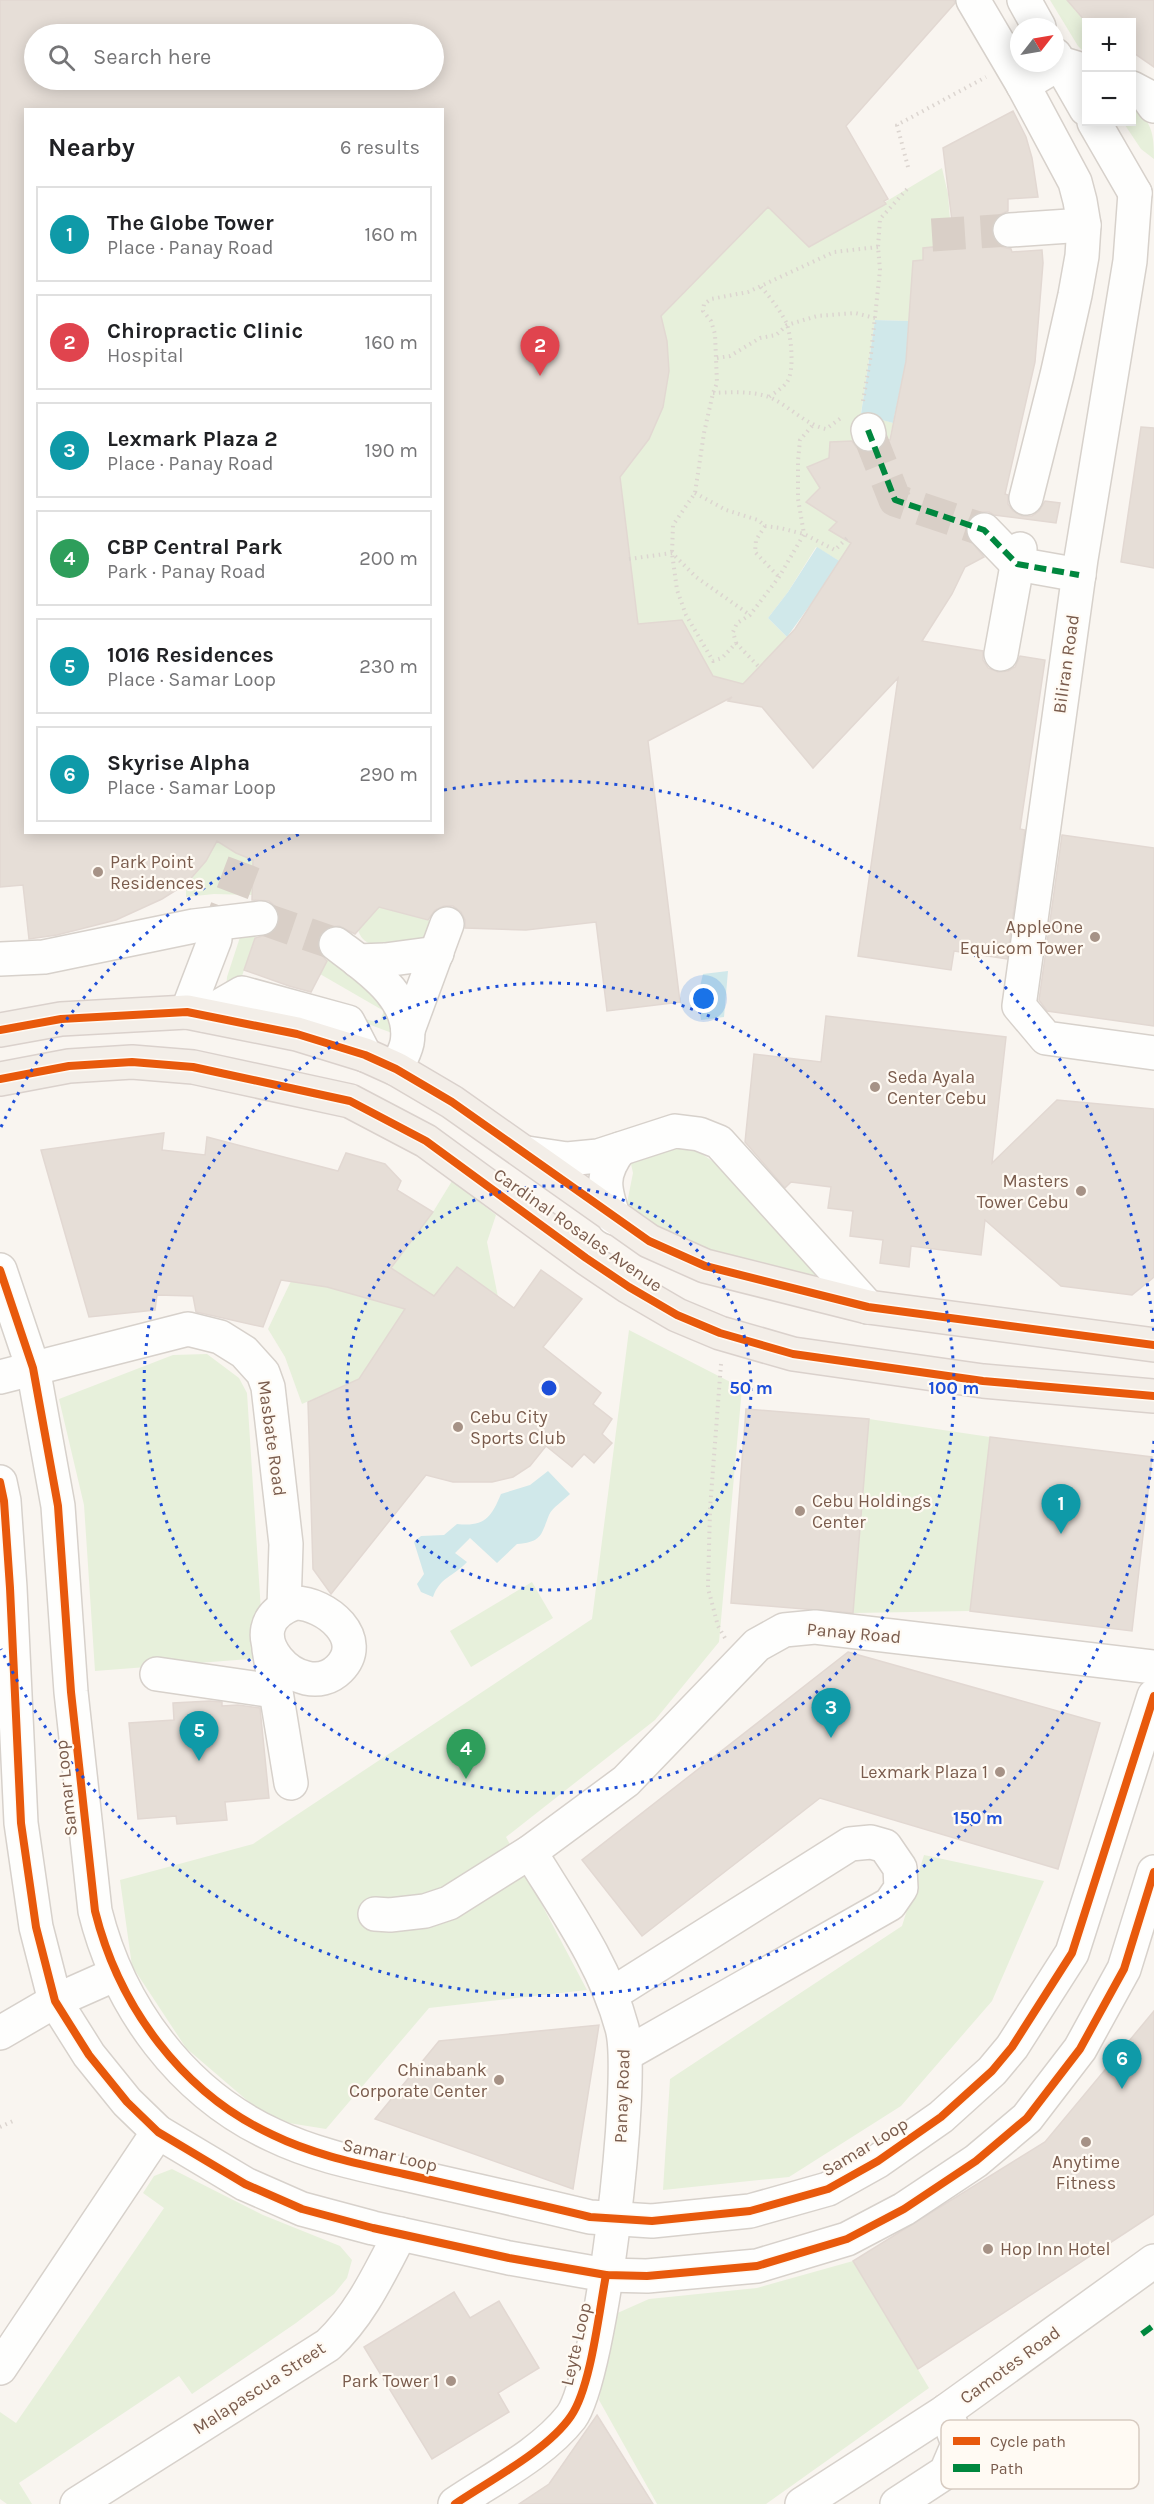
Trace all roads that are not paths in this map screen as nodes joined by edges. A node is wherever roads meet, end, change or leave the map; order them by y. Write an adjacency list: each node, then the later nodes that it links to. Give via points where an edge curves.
1 (973, 0): 5 (street)
2 (1024, 0): 3 (street)
3 (1035, 18)
4 (1067, 63): 5 (street); 7 (street)
5 (1023, 85): 12 (street, via 1074,182 1080,201)
6 (1136, 90): 8 (street, via 1147,96)
7 (1082, 99)
8 (1154, 106)
9 (1097, 126): 10 (street)
10 (1145, 194): 13 (street, Biliran Road)
11 (1010, 230): 12 (street)
12 (1083, 240): 13 (street); 15 (street)
13 (1130, 261): 16 (street, Biliran Road)
14 (984, 530): 15 (street)
15 (1022, 532): 16 (street); 17 (street)
16 (1080, 567): 24 (street, Biliran Road, via 1019,1006 1046,1038)
17 (1001, 654)
18 (261, 918): 20 (street, via 194,926 44,957)
19 (215, 939): 21 (street)
20 (0, 959)
21 (195, 1013): 22 (main road, Cardinal Rosales Avenue, via 61,1019); 25 (main road, Cardinal Rosales Avenue, via 297,1034)
22 (0, 1030)
23 (408, 1030): 23 (street, via 442,939 385,960 347,952 395,996); 25 (street)
24 (1154, 1053)
25 (396, 1069): 28 (main road, Cardinal Rosales Avenue)
26 (4, 1082): 35 (main road, Cardinal Rosales Avenue, via 69,1066 132,1062 193,1067 350,1101 426,1142 629,1287 677,1315 720,1333 793,1354 983,1381)
27 (620, 1149): 28 (street, via 567,1160); 29 (street, via 609,1163 606,1176 605,1192); 31 (street, via 675,1131 719,1142)
28 (527, 1153): 29 (main road, Cardinal Rosales Avenue)
29 (614, 1218): 31 (main road, Cardinal Rosales Avenue, via 649,1241 705,1266)
30 (0, 1270): 33 (street, Samar Loop)
31 (868, 1307): 32 (main road, Cardinal Rosales Avenue)
32 (1153, 1344)
33 (33, 1368): 34 (street, Masbate Road); 37 (street, Masbate Road, via 188,1329 220,1337 244,1352 263,1373 268,1387 286,1544); 48 (street, Samar Loop, via 58,1506 71,1692 95,1911 103,1946)
34 (0, 1377)
35 (1150, 1399)
36 (0, 1482): 43 (street, via 6,1522)
37 (284, 1607): 38 (street, via 269,1625); 38 (street, via 295,1603 318,1606 340,1623 349,1645 347,1657 332,1675 309,1680 275,1659)
38 (269, 1649): 41 (street)
39 (1154, 1666): 45 (street, Panay Road, via 815,1627 784,1630 757,1645 626,1781)
40 (157, 1674): 41 (street)
41 (274, 1691): 44 (street)
42 (1154, 1696): 54 (street, Samar Loop, via 1072,1953 1012,2047 992,2071 941,2117 878,2161 828,2189 750,2211 652,2221)
43 (8, 1704): 50 (street, via 36,1927)
44 (291, 1784)
45 (530, 1852): 47 (street, Panay Road, via 449,1902 425,1911); 49 (street, Panay Road, via 597,1961)
46 (1154, 1872): 57 (street, via 1125,1969 1080,2049 1027,2118 976,2161 904,2209 847,2239 757,2266 647,2276)
47 (375, 1914)
48 (116, 1974): 50 (street); 54 (street, Samar Loop, via 165,2053 232,2112 273,2136 334,2157)
49 (612, 1994): 52 (street, Panay Road); 52 (street, via 850,1844 871,1842 885,1846 900,1868 901,1888 890,1904)
50 (55, 2001): 51 (street); 53 (street, via 89,2055 127,2102)
51 (0, 2033)
52 (626, 2054): 54 (street, Panay Road, via 625,2107)
53 (158, 2132): 55 (street, via 245,2184 302,2209); 58 (street)
54 (613, 2220): 57 (street, Leyte Loop)
55 (400, 2234): 57 (street); 62 (street, Malapascua Street, via 360,2308 328,2345)
56 (1154, 2261): 59 (street, Camotes Road)
57 (606, 2275): 63 (street, Leyte Loop, via 586,2381 572,2416 547,2442)
58 (0, 2368)
59 (946, 2411): 60 (street); 64 (street, Camotes Road)
60 (949, 2420)
61 (941, 2475): 65 (street)
62 (77, 2504)
63 (455, 2504)
64 (802, 2504)
65 (897, 2504)

